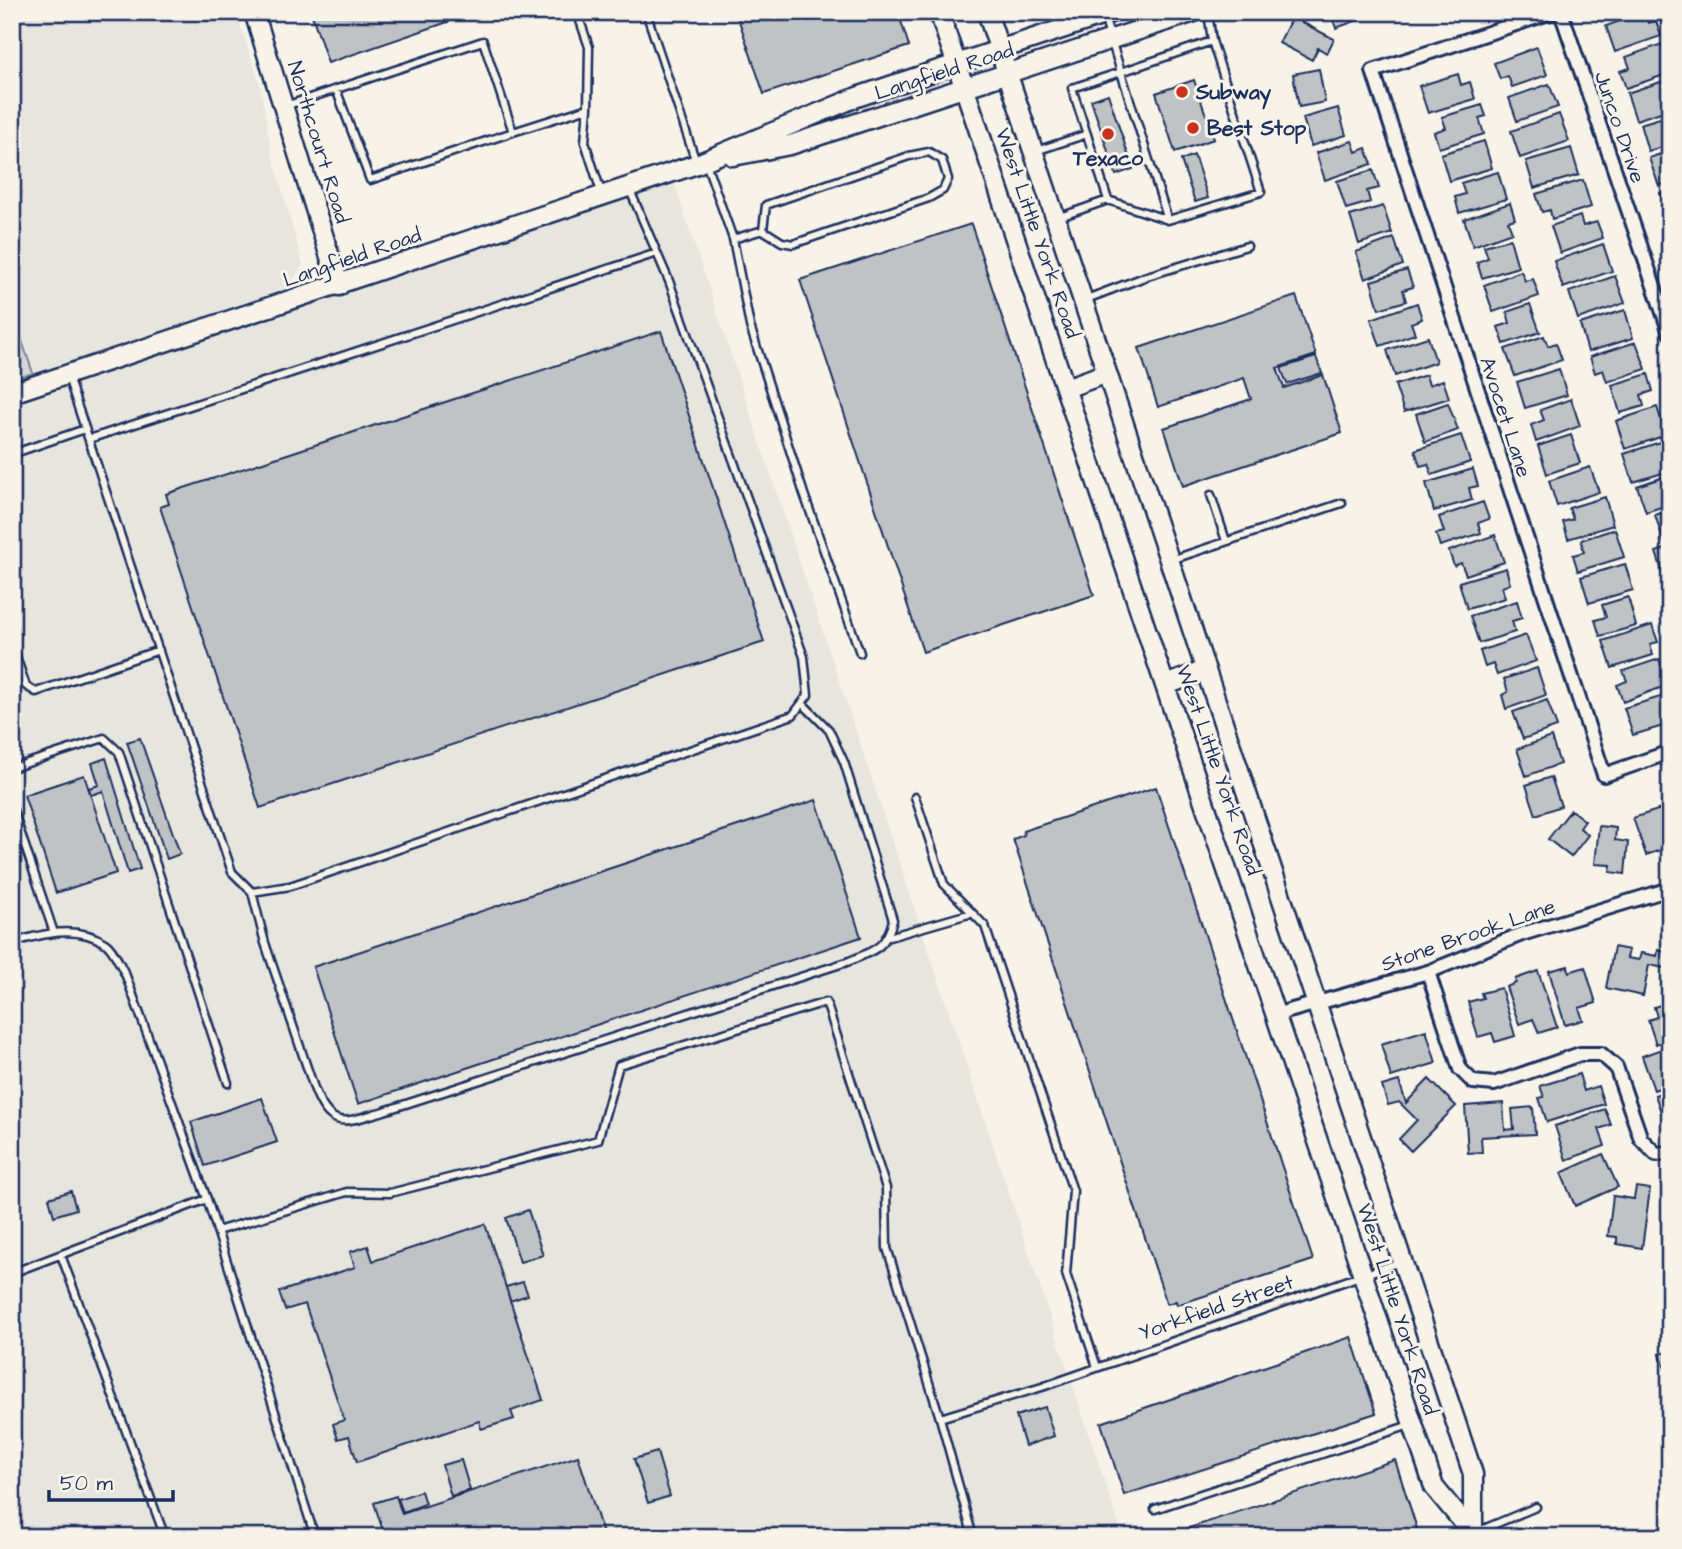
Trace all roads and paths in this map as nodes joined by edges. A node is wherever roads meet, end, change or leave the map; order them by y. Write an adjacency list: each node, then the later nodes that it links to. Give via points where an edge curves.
1 (254, 12): 18 (main road, Northcourt Road)
2 (577, 12): 19 (lane, via 589,47)
3 (646, 12): 23 (lane)
4 (939, 12): 13 (main road, West Little York Road)
5 (987, 12): 12 (main road, West Little York Road)
6 (1552, 12): 53 (street, Avocet Lane, via 1373,71 1604,775)
7 (1561, 12): 35 (street, Junco Drive)
8 (1106, 13): 10 (lane); 12 (main road, Langfield Road)
9 (1198, 13): 10 (main road, Langfield Road); 11 (lane)
10 (1110, 41): 14 (lane); 15 (main road, Langfield Road)
11 (1212, 41): 14 (lane); 28 (lane, via 1261,192)
12 (999, 50): 13 (main road, Langfield Road); 15 (main road, West Little York Road)
13 (957, 64): 17 (main road, West Little York Road); 23 (main road, Langfield Road, via 783,125)
14 (1121, 72): 21 (lane, via 1072,88); 28 (lane)
15 (1008, 75): 17 (main road, Langfield Road); 22 (main road, West Little York Road)
16 (337, 89): 18 (lane); 20 (lane, via 370,180); 20 (lane, via 483,41)
17 (965, 89): 23 (main road, Langfield Road, via 790,145); 38 (main road, West Little York Road)
18 (284, 106): 33 (main road, Northcourt Road)
19 (587, 108): 20 (lane); 25 (lane, via 585,142)
20 (513, 132)
21 (1087, 134): 22 (lane); 26 (lane)
22 (1033, 152): 27 (main road, West Little York Road)
23 (701, 163): 24 (main road, Langfield Road); 30 (lane)
24 (629, 187): 25 (main road, Langfield Road); 32 (lane)
25 (602, 196): 33 (main road, Langfield Road)
26 (1108, 200): 27 (lane); 28 (lane)
27 (1055, 218): 34 (main road, West Little York Road)
28 (1168, 220)
29 (762, 230): 29 (lane, via 766,205 909,156 929,152 942,160 948,179 943,190 929,198 793,244); 30 (lane)
30 (733, 239): 49 (lane, via 751,326)
31 (1247, 246): 34 (lane)
32 (657, 253): 41 (lane); 52 (lane, via 804,657 808,695)
33 (339, 286): 37 (main road, Langfield Road)
34 (1083, 301): 36 (main road, West Little York Road)
35 (1670, 333)
36 (1107, 373): 38 (main road); 46 (main road, West Little York Road)
37 (68, 375): 39 (main road, Langfield Road); 40 (lane)
38 (1066, 388): 51 (main road, West Little York Road)
39 (12, 393)
40 (85, 429): 41 (lane); 42 (lane)
41 (89, 439): 48 (lane)
42 (12, 454)
43 (1211, 495): 45 (lane)
44 (1342, 503): 45 (lane)
45 (1226, 541): 46 (lane)
46 (1169, 560): 50 (main road, West Little York Road)
47 (12, 645): 48 (lane, via 26,686 36,692)
48 (159, 650): 58 (lane, via 233,872)
49 (860, 653)
50 (1206, 670): 51 (main road); 64 (main road, West Little York Road)
51 (1166, 685): 65 (main road, West Little York Road)
52 (802, 703): 58 (lane, via 793,715 290,886); 61 (lane, via 829,730 844,762 893,920)
53 (1670, 752)
54 (12, 768): 66 (lane, via 104,738 119,752)
55 (915, 797): 59 (lane, via 944,884)
56 (12, 807): 60 (lane)
57 (1670, 889): 63 (street, Stone Brook Lane, via 1522,934)
58 (252, 892): 61 (lane, via 323,1111 346,1122 847,962 878,949)
59 (972, 913): 61 (lane); 74 (lane, via 985,926 1073,1191 1066,1274)
60 (54, 933): 62 (lane); 68 (lane, via 76,932 107,943 120,965)
61 (889, 937)
62 (12, 943)
63 (1428, 972): 64 (street, Stone Brook Lane); 67 (street, via 1460,1069 1473,1082 1493,1084 1580,1054 1601,1054 1616,1067 1641,1139 1656,1154)
64 (1317, 1003): 65 (street, Stone Brook Lane); 71 (main road, West Little York Road)
65 (1278, 1014): 73 (main road, West Little York Road)
66 (228, 1083)
67 (1670, 1153)
68 (207, 1199): 69 (lane); 70 (lane)
69 (217, 1231): 75 (lane, via 347,1192 390,1193 598,1140 618,1065 826,1002 886,1188 887,1248); 81 (lane)
70 (61, 1255): 72 (lane); 80 (lane)
71 (1402, 1261): 73 (lane, Yorkfield Street); 79 (main road, West Little York Road, via 1473,1474)
72 (12, 1273)
73 (1362, 1275): 74 (lane, Yorkfield Street); 76 (main road, West Little York Road)
74 (1097, 1367): 75 (lane, Yorkfield Street)
75 (940, 1418): 82 (lane)
76 (1412, 1424): 78 (lane); 79 (main road, West Little York Road, via 1434,1487)
77 (1536, 1507): 79 (lane)
78 (1156, 1509)
79 (1473, 1535)
80 (165, 1537)
81 (315, 1537)
82 (973, 1537)

